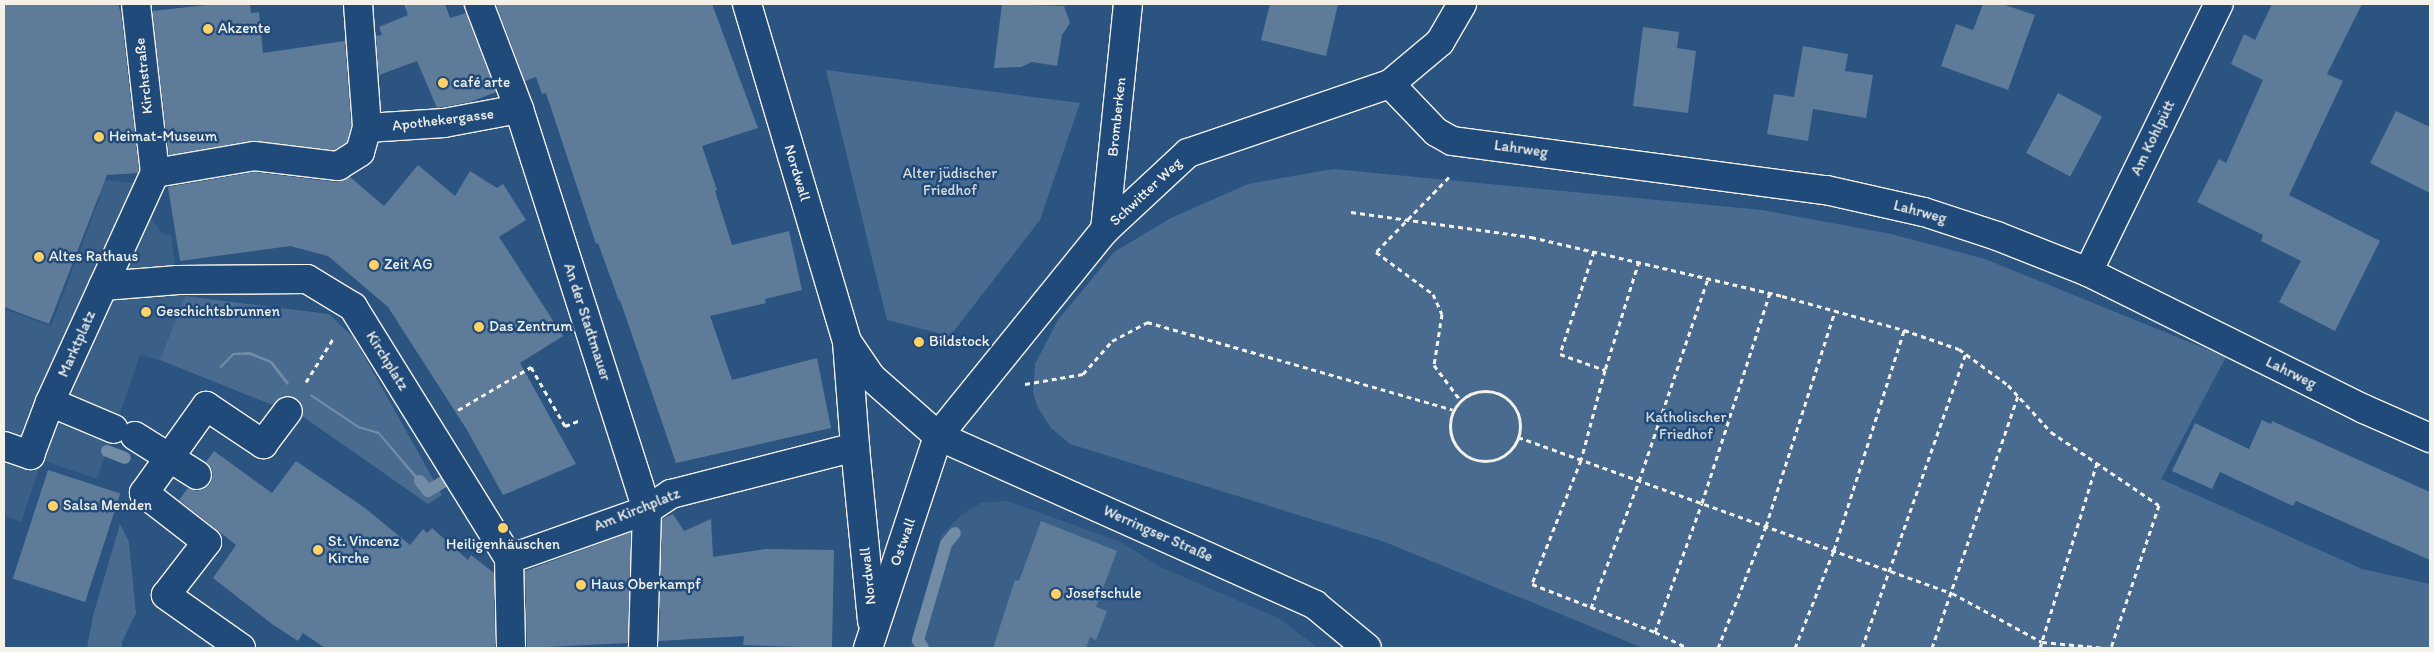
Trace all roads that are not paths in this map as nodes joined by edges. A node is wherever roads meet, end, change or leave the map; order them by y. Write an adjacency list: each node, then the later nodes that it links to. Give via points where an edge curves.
1 (136, 4): 11 (street, Kirchstraße)
2 (358, 4): 10 (street)
3 (479, 4): 9 (street, An der Stadtmauer)
4 (747, 4): 15 (street, Nordwall)
5 (1128, 4): 12 (street, Bromberken)
6 (1462, 4): 8 (street, Schwitter Weg, via 1440,42)
7 (2219, 4): 13 (street, Am Kohlpütt)
8 (1390, 84): 12 (street, Schwitter Weg, via 1188,154); 13 (street, Lahrweg, via 1436,132 1452,141 1826,190 1924,212 1997,236)
9 (520, 109): 10 (street, Apothekergasse, via 444,123); 24 (street, An der Stadtmauer)
10 (367, 128): 11 (street, via 360,152 338,166 254,156)
11 (155, 173): 14 (street)
12 (1105, 230): 18 (street, Schwitter Weg)
13 (2088, 272): 19 (street, Lahrweg, via 2364,409)
14 (103, 286): 16 (street, Marktplatz); 25 (street, Kirchplatz, via 178,280 307,279 353,307)
15 (847, 342): 18 (street, Nordwall, via 871,377); 21 (street, Nordwall)
16 (50, 402): 20 (street, Marktplatz, via 30,455); 22 (street, via 124,432)
17 (288, 411): 22 (street, via 263,444 206,406)
18 (938, 436): 26 (street, Ostwall); 30 (street, Werringser Straße, via 1315,606)
19 (2430, 438)
20 (4, 446)
21 (854, 448): 24 (street, Am Kirchplatz, via 671,494); 26 (street, Nordwall)
22 (170, 456): 23 (street); 27 (street, via 144,493 207,542 166,595)
23 (197, 475)
24 (647, 510): 25 (street, Am Kirchplatz); 29 (street, An der Stadtmauer)
25 (509, 559): 28 (street)
26 (871, 639)
27 (241, 648)
28 (511, 648)
29 (643, 648)
30 (1367, 648)

